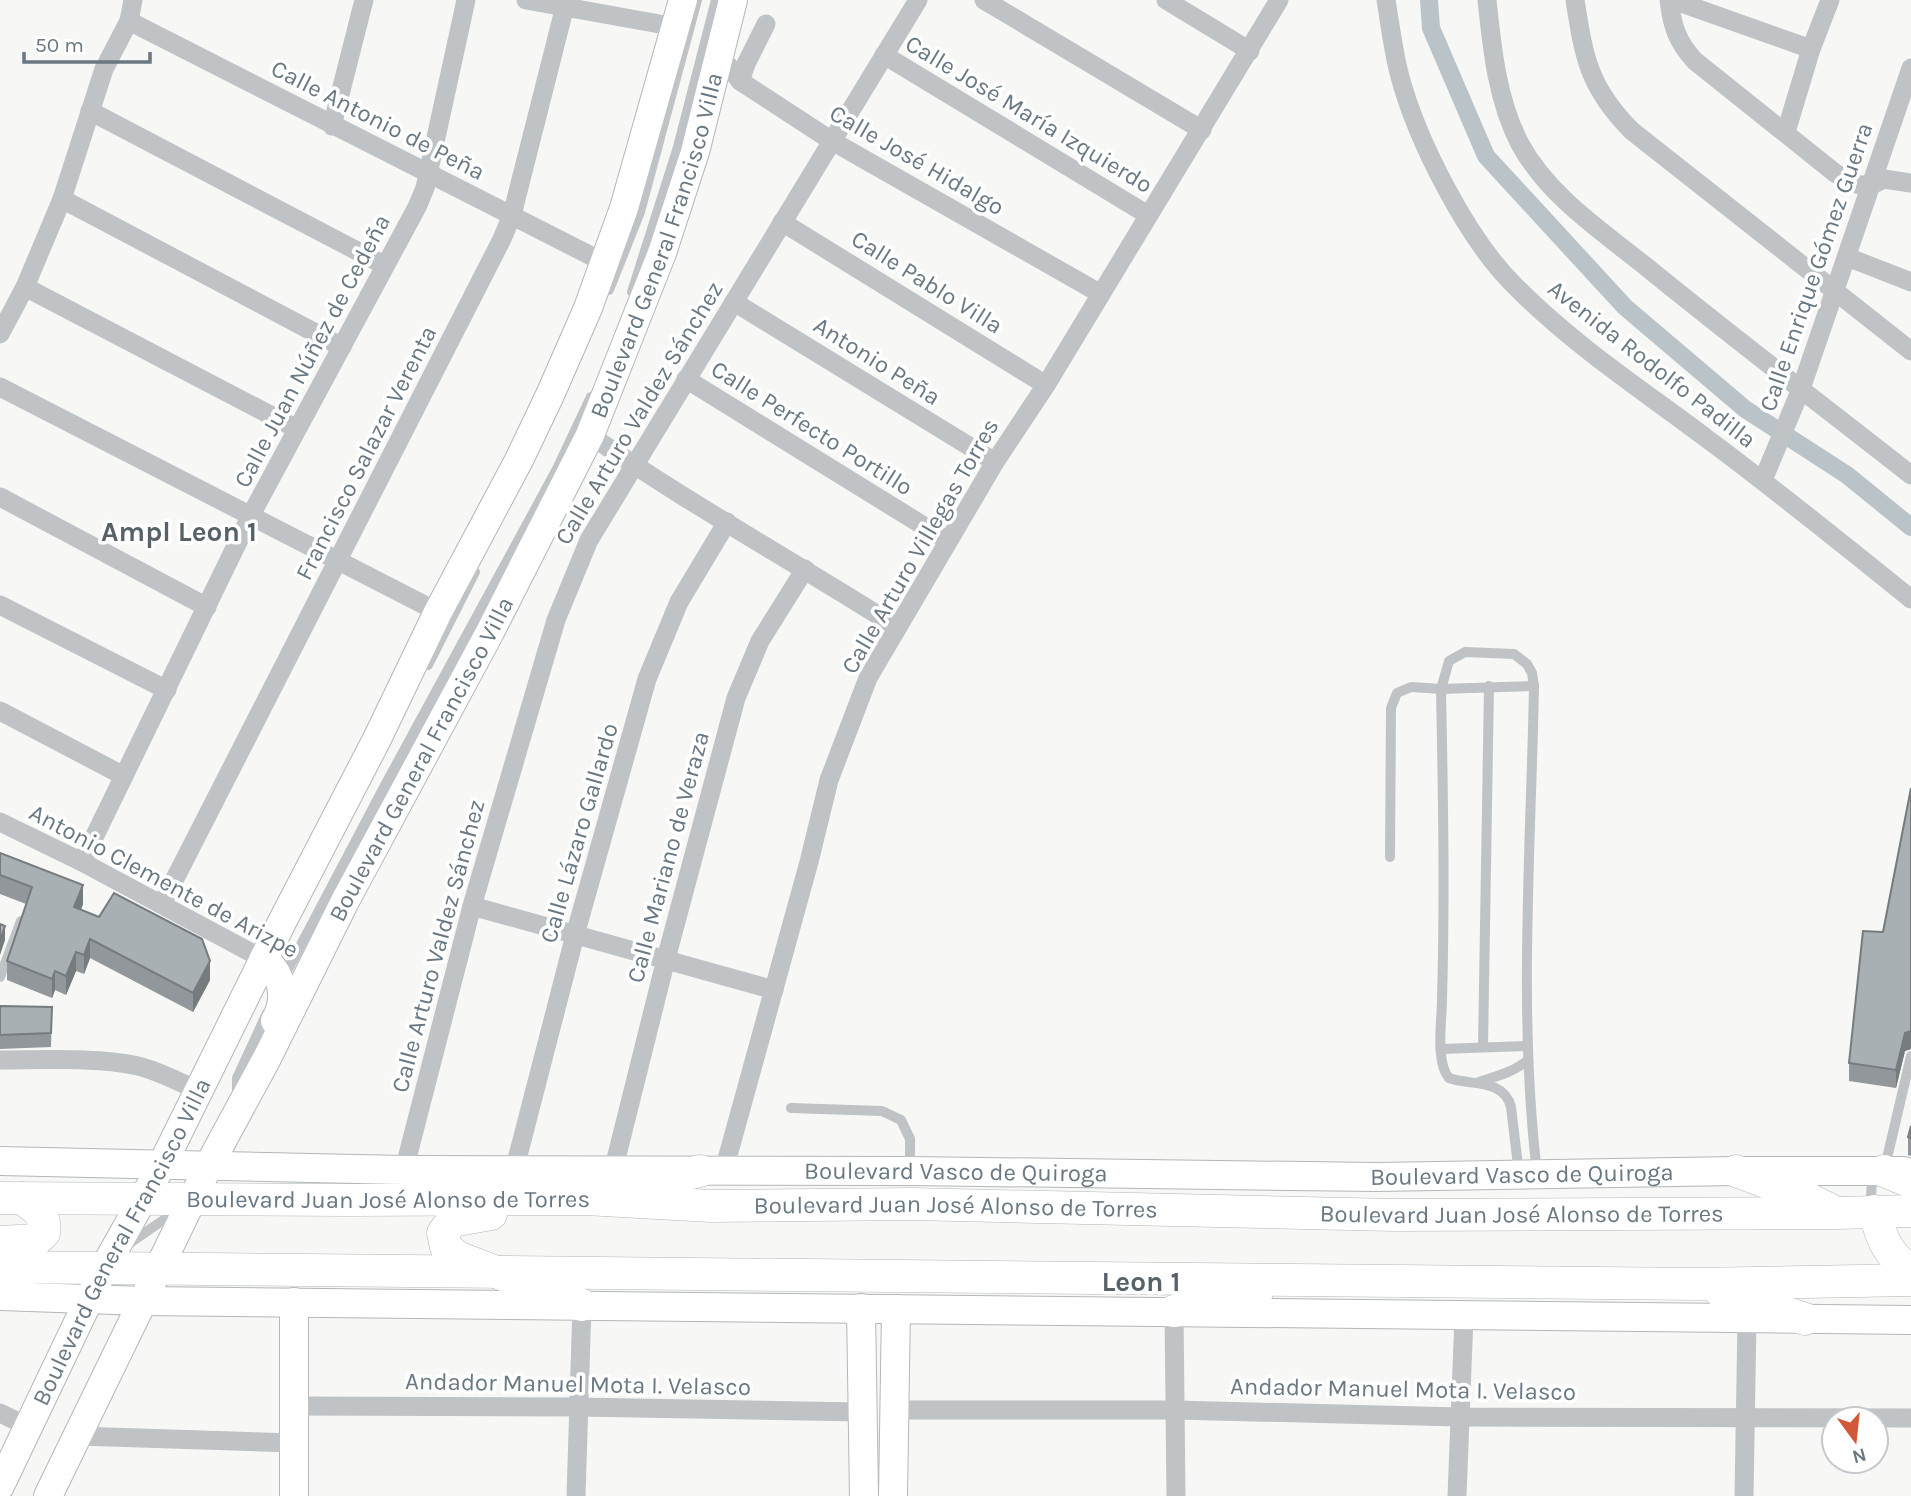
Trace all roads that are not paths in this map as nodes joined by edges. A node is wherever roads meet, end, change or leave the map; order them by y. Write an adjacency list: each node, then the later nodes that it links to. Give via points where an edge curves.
1 (133, 0): 19 (street)
2 (364, 0): 29 (street)
3 (466, 0): 33 (street, Calle Juan Núñez de Cedeña)
4 (526, 0): 18 (street)
5 (683, 0): 21 (street, Boulevard General Francisco Villa)
6 (697, 0): 47 (lane, via 640,212)
7 (716, 0): 48 (lane, via 678,147)
8 (733, 0): 24 (street, Boulevard General Francisco Villa)
9 (918, 0): 25 (street, Calle Arturo Valdez Sánchez)
10 (984, 0): 30 (street)
11 (1166, 0): 23 (street)
12 (1279, 0): 23 (street, Calle Arturo Villegas Torres)
13 (1386, 0): 63 (street, Avenida Rodolfo Padilla, via 1399,73 1413,117 1456,205 1513,285 1570,337)
14 (1487, 0): 57 (street, via 1493,51 1511,122 1542,176 1577,211)
15 (1575, 0): 45 (street, via 1588,65 1610,108 1632,131)
16 (1671, 0): 22 (street); 31 (street, via 1672,24 1684,50)
17 (1829, 0): 22 (street)
18 (565, 6): 21 (street); 37 (street, Francisco Salazar Verenta)
19 (129, 21): 28 (street, via 104,69); 29 (street, Calle Antonio de Peña)
20 (766, 24): 27 (street)
21 (676, 27): 41 (street, Boulevard General Francisco Villa)
22 (1811, 49): 31 (street)
23 (1250, 51): 30 (street, Calle Arturo Villegas Torres)
24 (720, 55): 27 (street, Calle José Hidalgo); 59 (street, Boulevard General Francisco Villa, via 663,253)
25 (884, 55): 32 (street, Calle Arturo Valdez Sánchez); 38 (street, Calle José María Izquierdo)
26 (1909, 79): 35 (street, Calle Enrique Gómez Guerra)
27 (740, 81): 32 (street, Calle José Hidalgo)
28 (90, 111): 36 (street); 42 (street)
29 (332, 126): 33 (street, Calle Antonio de Peña)
30 (1202, 130): 38 (street, Calle Arturo Villegas Torres)
31 (1786, 132): 35 (street, via 1835,173 1852,183)
32 (832, 141): 39 (street, Calle Arturo Valdez Sánchez); 46 (street, Calle José Hidalgo)
33 (428, 174): 37 (street, Calle Antonio de Peña); 42 (street, Calle Juan Núñez de Cedeña, via 409,224)
34 (1911, 183): 35 (street, via 1884,179)
35 (1871, 185): 40 (street, Calle Enrique Gómez Guerra)
36 (62, 199): 44 (street); 51 (street)
37 (512, 215): 41 (street, Calle Antonio de Peña); 68 (street, Francisco Salazar Verenta)
38 (1148, 215): 46 (street, Calle Arturo Villegas Torres)
39 (782, 222): 49 (street, Calle Arturo Valdez Sánchez); 55 (street, Calle Pablo Villa)
40 (1847, 257): 43 (street); 45 (street, Calle Enrique Gómez Guerra)
41 (605, 262): 74 (street, Boulevard General Francisco Villa, via 525,449)
42 (384, 265): 51 (street, Calle Juan Núñez de Cedeña)
43 (1911, 282)
44 (25, 287): 50 (street); 58 (street)
45 (1836, 293): 52 (street); 57 (street, Calle Enrique Gómez Guerra)
46 (1101, 294): 55 (street, Calle Arturo Villegas Torres)
47 (605, 301)
48 (629, 302)
49 (734, 302): 53 (street, Calle Arturo Valdez Sánchez); 60 (street, Antonio Peña)
50 (0, 334)
51 (342, 347): 58 (street, Calle Juan Núñez de Cedeña)
52 (1911, 351)
53 (686, 379): 61 (street, Calle Arturo Valdez Sánchez); 67 (street, Calle Perfecto Portillo)
54 (596, 384): 93 (lane, via 557,469)
55 (1045, 385): 60 (street, Calle Arturo Villegas Torres)
56 (0, 387): 65 (street)
57 (1801, 389): 62 (street); 63 (street, Calle Enrique Gómez Guerra)
58 (297, 429): 65 (street, Calle Juan Núñez de Cedeña)
59 (590, 435): 61 (street); 93 (street, Boulevard General Francisco Villa, via 344,903)
60 (995, 462): 67 (street, Calle Arturo Villegas Torres)
61 (634, 466): 66 (street); 89 (street, Calle Arturo Valdez Sánchez, via 589,540 556,620)
62 (1911, 475)
63 (1763, 480): 71 (street, Avenida Rodolfo Padilla)
64 (0, 497): 73 (street)
65 (251, 515): 68 (street); 73 (street, Calle Juan Núñez de Cedeña)
66 (727, 522): 70 (street); 91 (street, Calle Lázaro Gallardo, via 679,602 647,679)
67 (947, 541): 75 (street, Calle Arturo Villegas Torres)
68 (338, 561): 74 (street); 88 (street, Francisco Salazar Verenta)
69 (479, 563): 76 (lane)
70 (806, 569): 75 (street); 92 (street, Calle Mariano de Veraza, via 760,641 736,698)
71 (1911, 599)
72 (0, 605): 80 (street)
73 (207, 607): 80 (street, Calle Juan Núñez de Cedeña)
74 (438, 612): 83 (street, Boulevard General Francisco Villa)
75 (897, 627): 95 (street, Calle Arturo Villegas Torres, via 868,678 829,780)
76 (421, 679)
77 (1489, 686): 78 (lane); 79 (lane); 97 (lane)
78 (1534, 686): 79 (lane, via 1532,673 1514,654 1465,652 1449,661); 96 (lane)
79 (1441, 689): 86 (lane, via 1411,687 1397,693 1391,708); 98 (lane, via 1445,919)
80 (167, 690): 84 (street, Calle Juan Núñez de Cedeña)
81 (409, 699): 83 (lane)
82 (0, 711): 84 (street)
83 (377, 739): 93 (street, Boulevard General Francisco Villa, via 348,794 342,819 288,938)
84 (124, 776): 87 (street, Calle Juan Núñez de Cedeña)
85 (0, 822): 87 (street, Antonio Clemente de Arizpe)
86 (1390, 857)
87 (82, 862): 88 (street, Antonio Clemente de Arizpe)
88 (162, 904): 93 (street, Antonio Clemente de Arizpe)
89 (472, 906): 91 (street); 110 (street, Calle Arturo Valdez Sánchez)
90 (23, 914): 94 (lane)
91 (575, 935): 92 (street); 111 (street, Calle Lázaro Gallardo)
92 (666, 959): 95 (street); 112 (street, Calle Mariano de Veraza)
93 (285, 973): 103 (street, Boulevard General Francisco Villa); 105 (street, Boulevard General Francisco Villa)
94 (0, 976)
95 (774, 990): 113 (street, Calle Arturo Villegas Torres)
96 (1528, 1046): 97 (lane); 101 (lane)
97 (1483, 1047): 98 (lane)
98 (1441, 1049): 102 (lane, via 1449,1078)
99 (1911, 1056): 117 (lane)
100 (0, 1060): 103 (street, via 135,1065)
101 (1528, 1060): 102 (lane, via 1519,1068); 116 (lane)
102 (1478, 1082): 116 (lane, via 1503,1092 1510,1101)
103 (199, 1091): 107 (street, Boulevard General Francisco Villa)
104 (791, 1108): 114 (lane, via 882,1111 901,1120 910,1139)
105 (237, 1112): 108 (street, Boulevard General Francisco Villa); 109 (street, via 238,1136)
106 (0, 1161): 107 (street, Boulevard Vasco de Quiroga)
107 (162, 1165): 108 (street, Boulevard Vasco de Quiroga); 119 (street, Boulevard General Francisco Villa)
108 (208, 1167): 109 (street, Boulevard Vasco de Quiroga); 120 (street, Boulevard General Francisco Villa)
109 (261, 1167): 110 (street, Boulevard Vasco de Quiroga)
110 (404, 1170): 111 (street, Boulevard Vasco de Quiroga)
111 (514, 1171): 112 (street, Boulevard Vasco de Quiroga)
112 (613, 1171): 113 (street, Boulevard Vasco de Quiroga)
113 (712, 1171): 114 (street, Boulevard Vasco de Quiroga); 121 (main road)
114 (910, 1171): 116 (street, Boulevard Vasco de Quiroga, via 1377,1177)
115 (1736, 1171): 116 (street, Boulevard Vasco de Quiroga); 117 (street, Boulevard Vasco de Quiroga); 124 (main road)
116 (1528, 1174)
117 (1902, 1175): 122 (lane, via 1872,1181)
118 (11, 1198): 119 (main road, Boulevard Juan José Alonso de Torres); 125 (main road, via 38,1211 44,1233 36,1240)
119 (145, 1198): 120 (main road, Boulevard Juan José Alonso de Torres); 127 (street, Boulevard General Francisco Villa)
120 (194, 1198): 121 (main road, Boulevard Juan José Alonso de Torres); 127 (lane); 129 (street, Boulevard General Francisco Villa)
121 (586, 1199): 124 (main road, Boulevard Juan José Alonso de Torres, via 711,1206 912,1204 1394,1215); 130 (main road, via 452,1221 443,1233 446,1247)
122 (1875, 1211): 123 (main road, Boulevard Juan José Alonso de Torres); 124 (main road, Boulevard Juan José Alonso de Torres); 131 (main road, via 1880,1236)
123 (1911, 1211)
124 (1838, 1213)
125 (0, 1242)
126 (0, 1259): 127 (lane)
127 (108, 1261): 128 (main road); 129 (main road); 135 (street, Boulevard General Francisco Villa)
128 (0, 1267)
129 (159, 1269): 130 (main road); 136 (street, Boulevard General Francisco Villa)
130 (488, 1271): 132 (main road); 138 (main road)
131 (1910, 1272): 133 (main road, via 1852,1271 1800,1282)
132 (1298, 1280): 133 (main road); 141 (main road)
133 (1699, 1284): 144 (main road)
134 (0, 1296): 135 (street); 146 (street, via 53,1312 61,1328)
135 (90, 1299): 136 (street); 146 (street, Boulevard General Francisco Villa)
136 (143, 1301): 137 (street); 157 (street, Boulevard General Francisco Villa)
137 (294, 1302): 138 (street); 147 (street)
138 (582, 1305): 139 (street); 148 (street)
139 (861, 1308): 140 (street); 151 (street)
140 (896, 1309): 141 (street); 149 (street)
141 (1174, 1311): 142 (street); 150 (street)
142 (1464, 1317): 143 (street); 154 (street)
143 (1748, 1319): 144 (street); 153 (street)
144 (1805, 1319): 145 (street)
145 (1911, 1320)
146 (62, 1356): 156 (street, Boulevard General Francisco Villa)
147 (294, 1406): 148 (street, Andador Manuel Mota I. Velasco); 158 (street)
148 (578, 1407): 151 (street, Andador Manuel Mota I. Velasco); 162 (street)
149 (894, 1410): 150 (street, Andador Manuel Mota I. Velasco); 164 (street)
150 (1175, 1410): 154 (street, Andador Manuel Mota I. Velasco); 165 (street)
151 (862, 1412): 163 (street)
152 (0, 1413): 156 (street)
153 (1745, 1416): 154 (street, Andador Manuel Mota I. Velasco); 155 (street, Andador Manuel Mota I. Velasco); 167 (street)
154 (1460, 1417): 166 (street)
155 (1911, 1418)
156 (29, 1427): 159 (street, Boulevard General Francisco Villa)
157 (78, 1436): 158 (street); 160 (street, Boulevard General Francisco Villa)
158 (294, 1443): 161 (street)
159 (0, 1486)
160 (48, 1496)
161 (294, 1496)
162 (576, 1496)
163 (864, 1496)
164 (893, 1496)
165 (1176, 1496)
166 (1457, 1496)
167 (1744, 1496)

